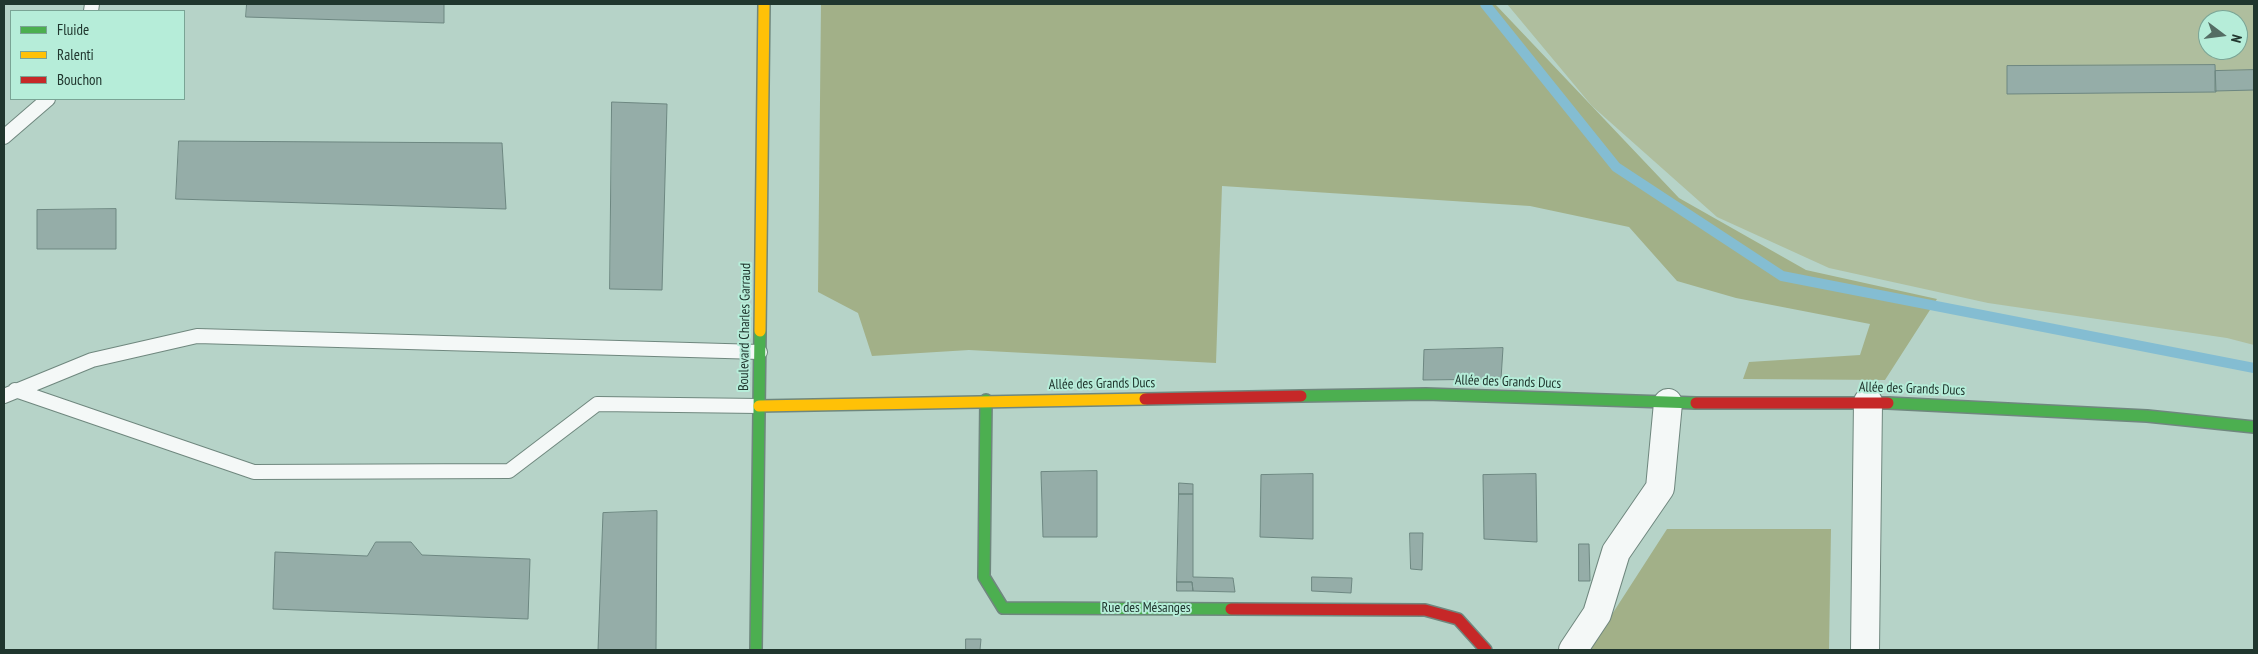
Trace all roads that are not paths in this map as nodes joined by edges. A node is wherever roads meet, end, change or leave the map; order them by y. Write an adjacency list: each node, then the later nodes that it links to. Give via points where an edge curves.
1 (764, 4): 4 (main road, Boulevard Charles Garraud)
2 (47, 100): 3 (lane)
3 (4, 137)
4 (760, 352): 5 (lane, via 197,336 92,360); 9 (main road, Boulevard Charles Garraud)
5 (9, 393): 9 (lane, via 254,472 509,471 596,404)
6 (986, 400): 8 (main road, Allée des Grands Ducs, via 1426,394); 9 (main road, Allée des Grands Ducs); 12 (main road, Rue des Mésanges, via 984,577 1003,608 1425,610 1458,619)
7 (1868, 402): 8 (main road, Allée des Grands Ducs); 10 (main road, Allée des Grands Ducs, via 2016,407); 14 (street)
8 (1668, 403): 13 (street, via 1660,488 1616,552 1597,614)
9 (759, 406): 11 (main road, Boulevard Charles Garraud)
10 (2254, 427)
11 (756, 650)
12 (1486, 650)
13 (1574, 650)
14 (1865, 650)

